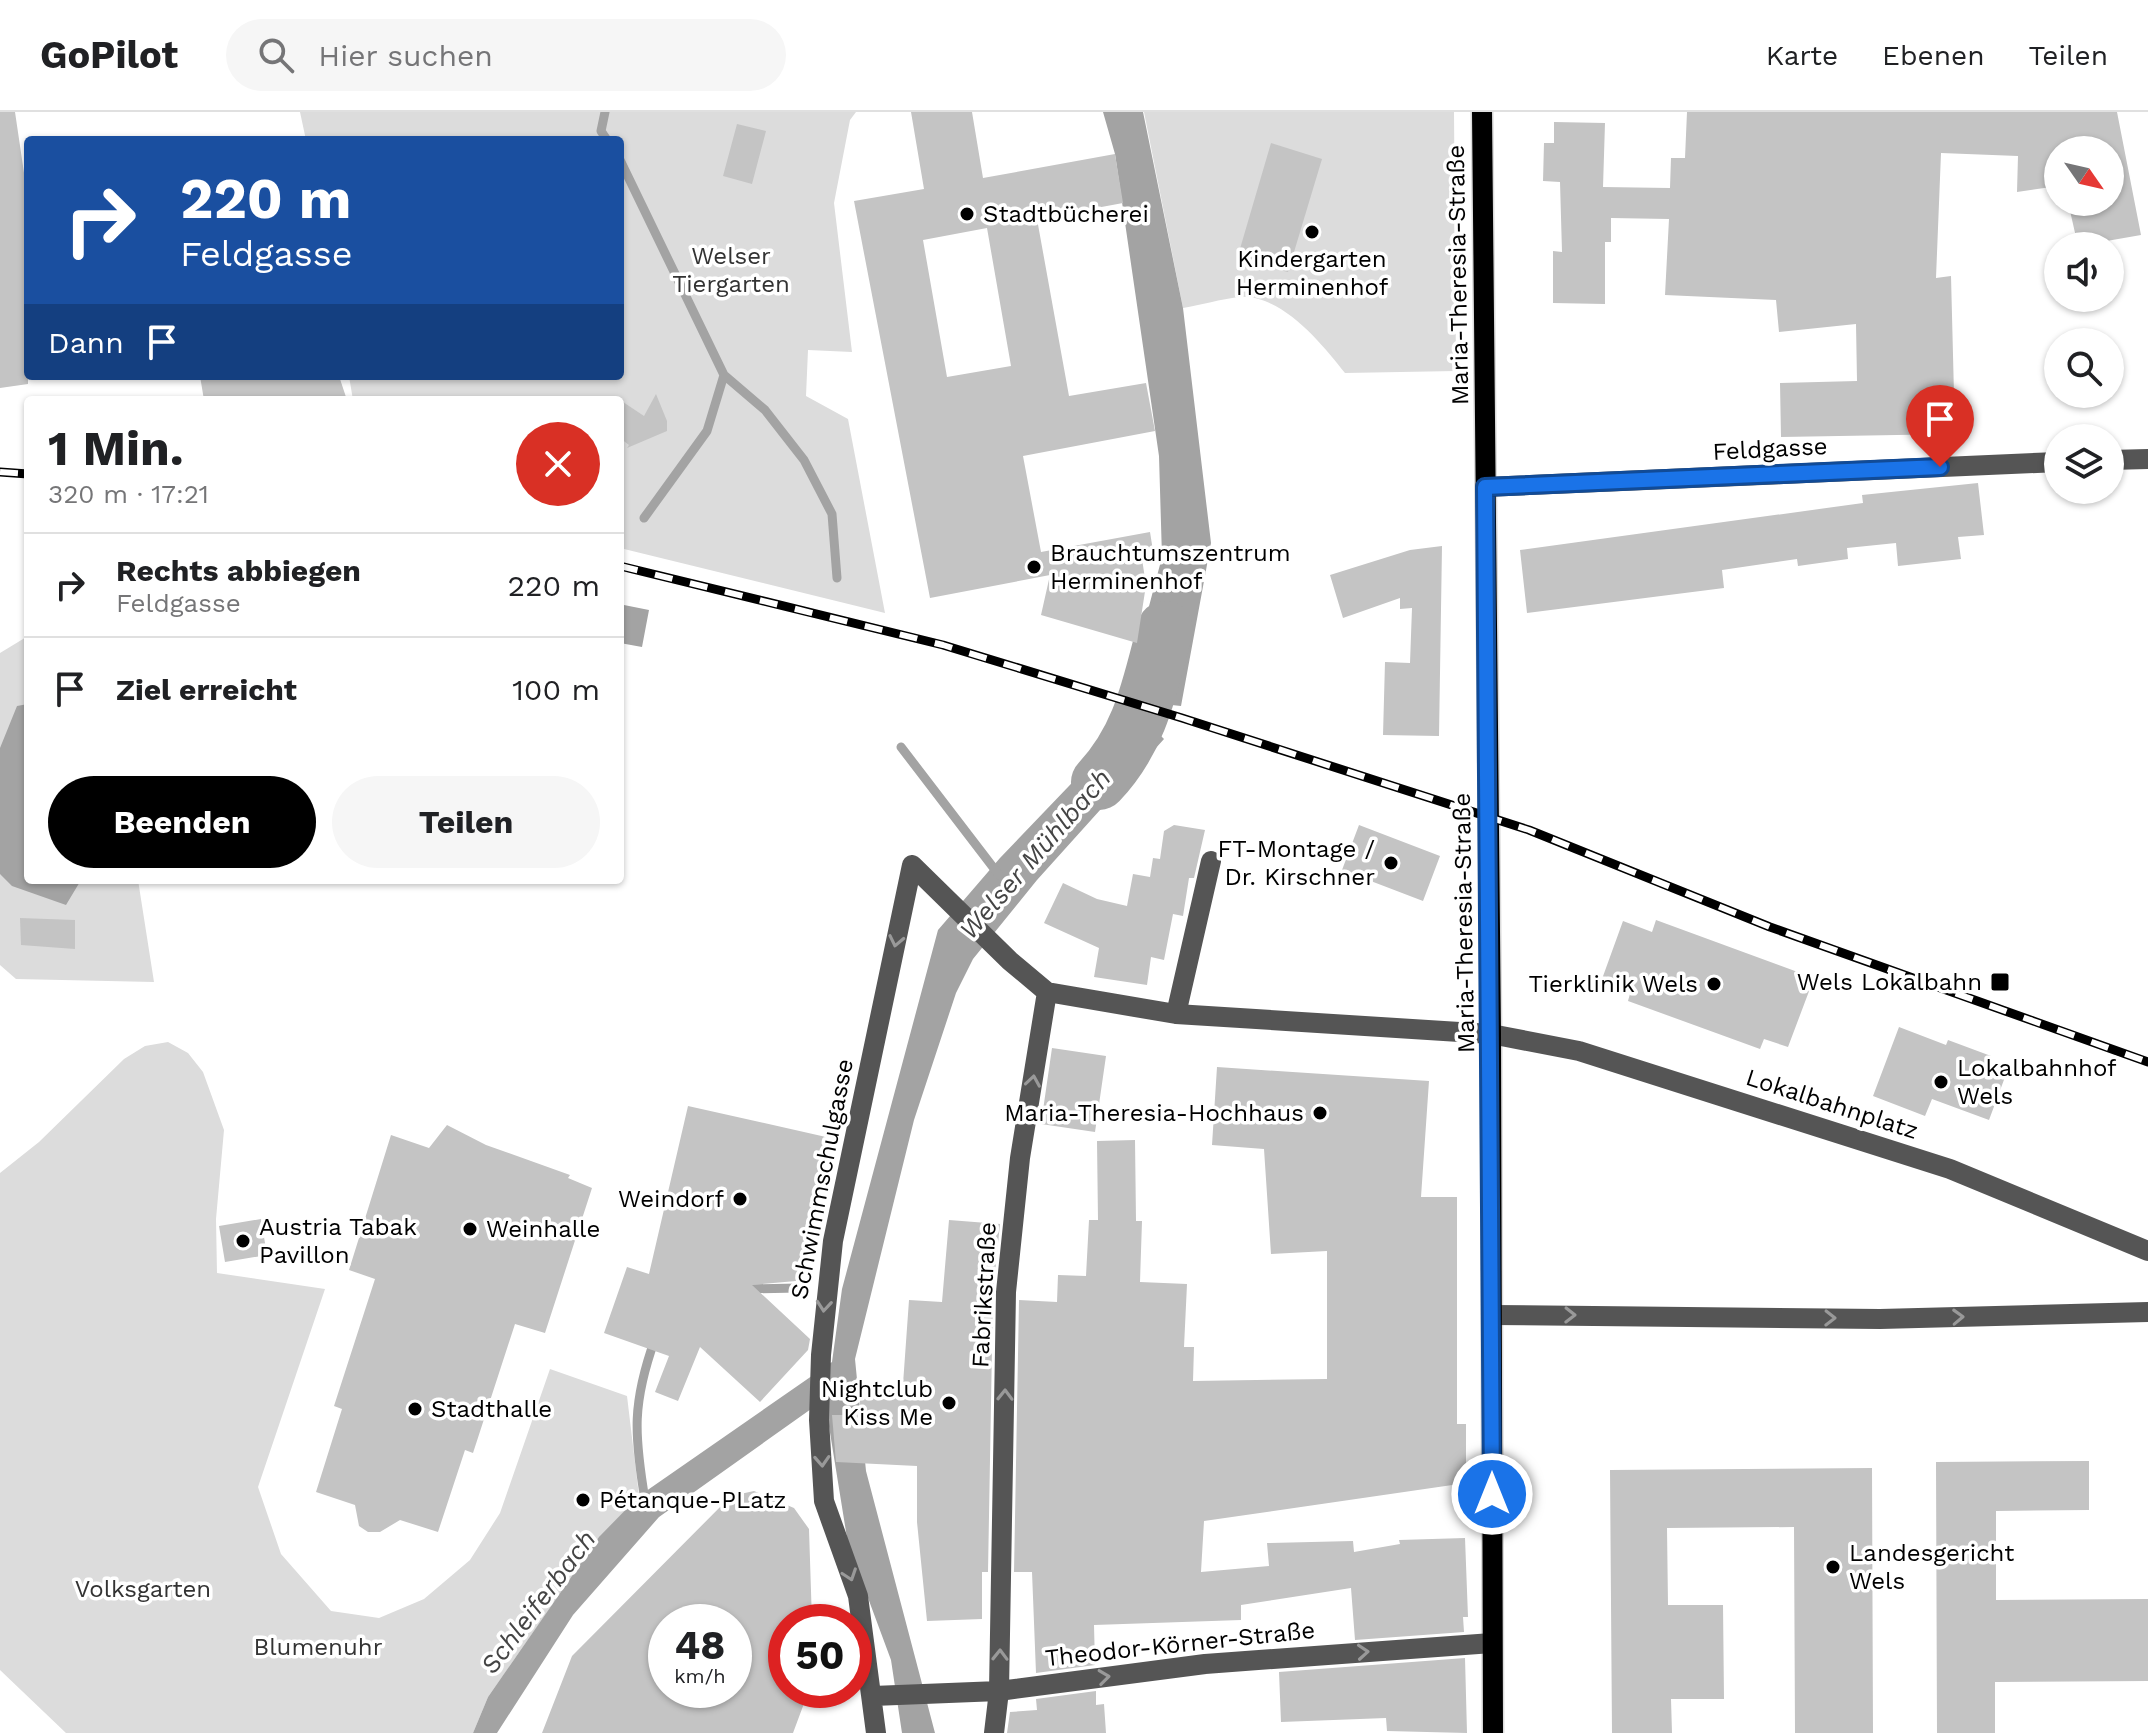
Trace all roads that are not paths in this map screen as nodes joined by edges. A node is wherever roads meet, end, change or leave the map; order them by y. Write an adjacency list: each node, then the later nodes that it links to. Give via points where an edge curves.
1 (1482, 112): 5 (main road, Maria-Theresia-Straße)
2 (2148, 459): 3 (street)
3 (2124, 460)
4 (2044, 463): 5 (street, Feldgasse)
5 (1485, 487): 9 (main road, Maria-Theresia-Straße)
6 (1211, 861): 8 (street)
7 (1047, 992): 8 (street); 14 (street, Fabrikstraße, one-way to 7, via 1006,1292 1020,1158); 15 (street, Schwimmschulgasse, one-way to 15, via 912,865 833,1241 821,1355 824,1501 858,1596)
8 (1176, 1014): 9 (street)
9 (1491, 1034): 10 (street, Lokalbahnplatz, via 1579,1051 1950,1169); 12 (main road, Maria-Theresia-Straße)
10 (2148, 1251)
11 (2148, 1312): 12 (street, one-way to 11, via 1880,1319)
12 (1492, 1315): 13 (main road, Maria-Theresia-Straße)
13 (1492, 1643): 14 (street, Theodor-Körner-Straße, one-way to 13, via 1205,1664); 18 (main road, Maria-Theresia-Straße)
14 (999, 1691): 15 (street, Theodor-Körner-Straße); 17 (street, Fabrikstraße)
15 (881, 1696): 16 (street, Schwimmschulgasse)
16 (876, 1733)
17 (994, 1733)
18 (1493, 1733)

